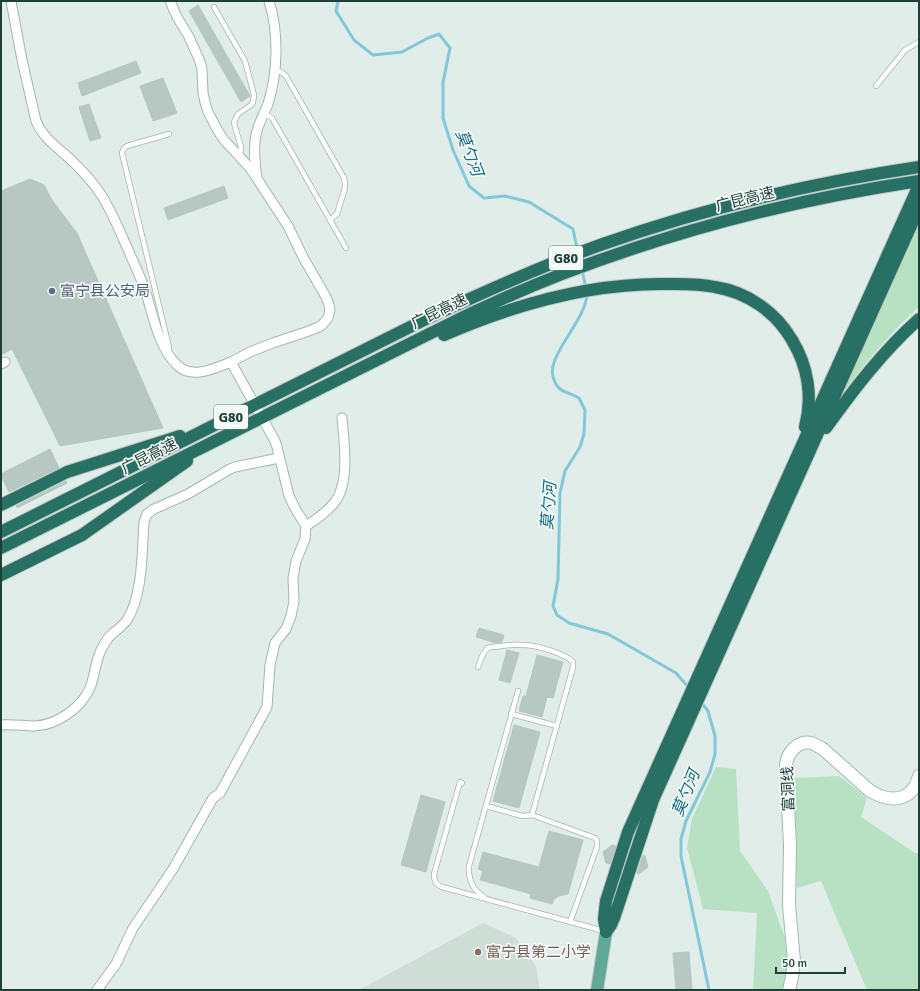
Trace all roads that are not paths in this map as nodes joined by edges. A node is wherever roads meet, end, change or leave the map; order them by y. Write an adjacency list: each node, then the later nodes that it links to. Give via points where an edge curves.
1 (11, 1): 22 (street, via 36,121 46,138 86,175 113,215 145,289 159,336)
2 (170, 1): 10 (street, via 199,59 208,112 224,140)
3 (269, 1): 6 (street, via 274,21)
4 (214, 7): 10 (lane, via 244,61 254,95 251,105 238,114 234,122 241,147)
5 (919, 42): 7 (lane, via 905,50)
6 (274, 70): 8 (street); 18 (lane, via 286,76 344,178 345,188 337,214)
7 (876, 86)
8 (264, 113): 14 (street, via 256,135 254,152); 18 (lane, via 272,118)
9 (169, 134): 22 (lane, via 127,146 122,153 170,347)
10 (240, 158): 14 (street)
11 (919, 159): 13 (highway)
12 (919, 167): 13 (highway)
13 (893, 168): 25 (highway, 广昆高速 / G80, via 749,200 674,221 563,259 461,303)
14 (257, 179): 23 (street, via 288,226 326,297 329,314 319,327 250,352)
15 (919, 181): 20 (highway, 广昆高速 / G80, via 793,204 679,234 620,253 516,293)
16 (919, 185): 28 (highway)
17 (919, 208): 28 (highway)
18 (330, 220): 19 (lane)
19 (346, 248)
20 (469, 319): 26 (highway, 广昆高速 / G80); 28 (highway, via 570,293 623,285 696,284 715,286 740,294 781,324 789,334 803,363 809,394 807,420 800,444)
21 (919, 319): 28 (highway, via 872,368)
22 (168, 353): 23 (street, via 177,366 191,372 204,372)
23 (231, 362): 27 (street, via 277,447)
24 (342, 418): 30 (street, via 345,465 342,488 336,502)
25 (216, 425): 29 (highway, via 67,472); 31 (highway, 广昆高速 / G80)
26 (222, 437): 32 (highway, 广昆高速 / G80); 33 (highway, via 82,535)
27 (279, 458): 30 (street, via 289,496); 37 (street, via 230,469 147,514 144,522 137,598 126,622 109,637 101,650 86,696 73,710 48,724)
28 (797, 469): 45 (highway, via 681,726 653,800 614,918)
29 (1, 505)
30 (306, 526): 46 (street, via 306,539 296,562 293,578 294,602 291,616 275,643 270,665 268,707 220,793 213,798 173,869 133,928 116,964)
31 (1, 532)
32 (1, 548)
33 (1, 576)
34 (478, 667): 38 (lane, via 488,648 514,645 548,650 571,660 573,667)
35 (518, 691): 36 (lane)
36 (511, 714): 38 (lane); 41 (lane)
37 (1, 724)
38 (556, 726): 42 (lane)
39 (919, 776): 48 (main road, 富洞线, via 909,794 901,798 884,798 869,790 817,745 802,744 788,755 786,764 790,845 789,905 794,961)
40 (462, 783): 43 (lane, via 460,782 434,874 435,882 442,887)
41 (486, 806): 42 (lane, via 522,816); 43 (lane, via 469,872 474,887)
42 (532, 815): 44 (lane, via 597,840 597,847)
43 (491, 901): 44 (lane)
44 (570, 922): 45 (lane)
45 (606, 932): 47 (main road)
46 (97, 990)
47 (597, 990)
48 (789, 990)

